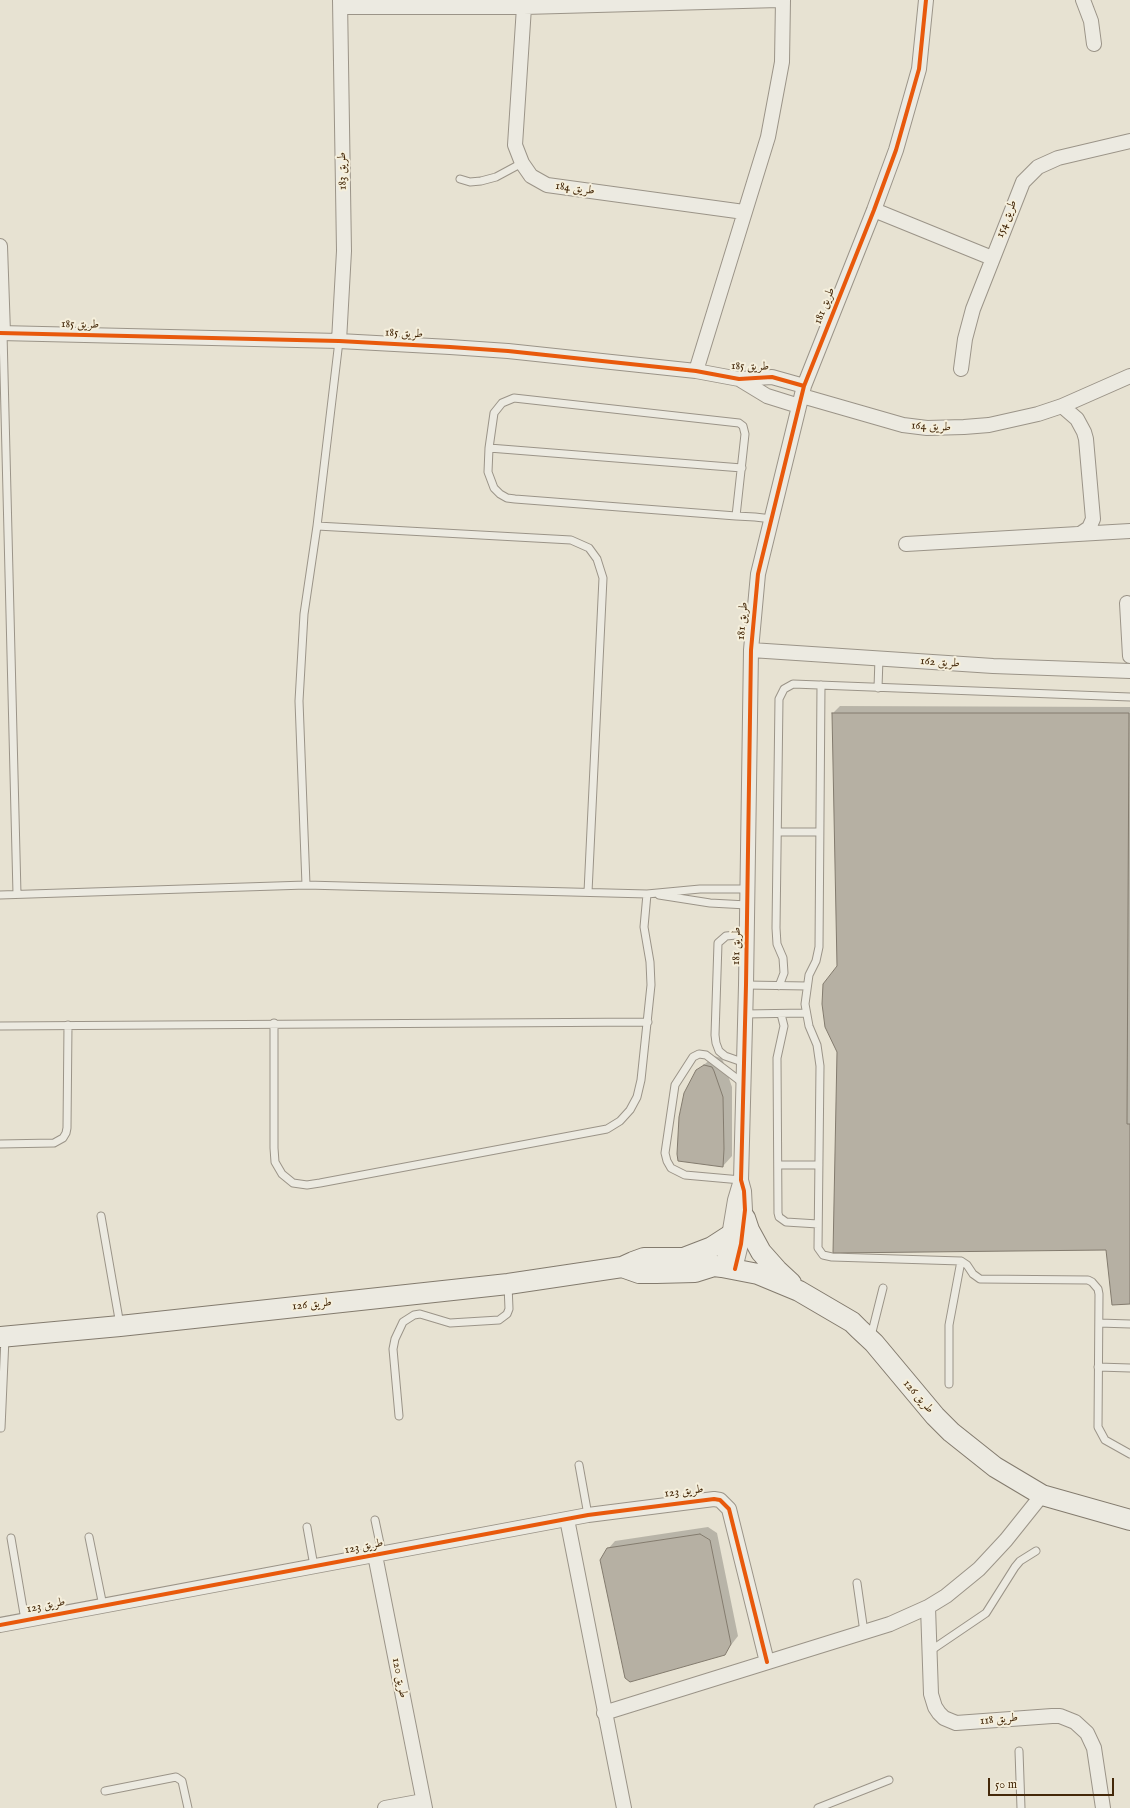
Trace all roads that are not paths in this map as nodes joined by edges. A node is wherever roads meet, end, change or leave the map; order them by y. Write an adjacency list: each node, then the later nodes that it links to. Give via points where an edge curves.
1 (779, 0): 6 (street)
2 (783, 0): 12 (street, via 782,62 768,137)
3 (926, 0): 11 (street, طريق 181, via 919,69 896,150)
4 (1083, 0): 7 (street, via 1091,21)
5 (341, 3): 6 (street); 16 (street, طريق 183, via 344,252)
6 (524, 7): 9 (street, طريق 184, via 515,145)
7 (1094, 44)
8 (1130, 141): 14 (street, طريق 154, via 1058,158 1038,167 1023,182 1017,193)
9 (522, 163): 10 (lane, via 496,177 481,181 470,182); 12 (street, طريق 184, via 531,176 547,185)
10 (460, 179)
11 (874, 210): 14 (street); 21 (street, طريق 181)
12 (744, 212): 18 (street)
13 (0, 246): 15 (street)
14 (992, 258): 17 (street, طريق 154, via 968,324)
15 (1, 333): 16 (street, طريق 185); 44 (lane)
16 (339, 341): 18 (street, طريق 185, via 508,351); 27 (lane)
17 (961, 369)
18 (696, 372): 20 (street, طريق 185)
19 (1130, 376): 22 (street, طريق 164)
20 (739, 379): 21 (street, طريق 185, via 767,396); 21 (street, طريق 185, via 772,377)
21 (802, 396): 22 (street, طريق 164, via 891,422 927,428 989,425 1020,419); 26 (street, طريق 181)
22 (1062, 406): 29 (street, via 1077,419 1086,439 1093,519 1089,528)
23 (489, 448): 24 (lane); 24 (lane, via 494,413 502,403 514,398 735,422 743,426 746,434); 25 (lane, via 490,480 497,491 507,498)
24 (742, 468): 25 (lane)
25 (736, 516): 26 (lane)
26 (772, 519): 32 (street, طريق 181, via 758,574)
27 (317, 526): 41 (lane, via 304,614 299,701); 43 (lane, via 572,540 589,548 597,559 603,578)
28 (1130, 531): 29 (street)
29 (1080, 534): 30 (street)
30 (906, 544)
31 (1127, 603): 33 (street)
32 (751, 650): 34 (street, طريق 162); 42 (street, طريق 181)
33 (1130, 656)
34 (879, 658): 35 (street, طريق 162, via 993,666); 37 (lane)
35 (1130, 671)
36 (821, 685): 37 (lane); 39 (lane, via 793,684 788,686 779,699); 40 (lane)
37 (878, 688): 38 (lane)
38 (1130, 698)
39 (778, 832): 40 (lane); 50 (lane, via 776,937 784,965)
40 (819, 832): 51 (lane, via 819,947)
41 (306, 885): 43 (lane); 44 (lane)
42 (747, 889): 45 (lane); 47 (street, طريق 181)
43 (588, 892): 45 (lane)
44 (17, 894): 46 (lane)
45 (647, 894): 47 (lane); 55 (lane, via 644,927 651,985)
46 (0, 895)
47 (747, 905): 48 (street, طريق 181)
48 (747, 934): 49 (street, طريق 181); 59 (lane, via 726,936 718,943 715,1035 719,1051 725,1056)
49 (746, 985): 50 (lane); 53 (street, طريق 181)
50 (779, 986): 51 (lane)
51 (807, 986): 52 (lane)
52 (806, 1013): 54 (lane); 63 (lane, via 820,1066)
53 (746, 1014): 54 (lane); 59 (street, طريق 181)
54 (781, 1014): 62 (lane, via 784,1026 777,1058)
55 (648, 1022): 56 (lane); 56 (lane, via 637,1097 625,1116 607,1129 306,1185 293,1183 282,1174 275,1162)
56 (274, 1023): 57 (lane)
57 (68, 1025): 58 (lane); 61 (lane, via 66,1133 54,1143)
58 (0, 1026)
59 (745, 1063): 60 (street, طريق 181)
60 (744, 1084): 64 (street, طريق 181); 64 (lane, via 706,1055 699,1054 692,1058 675,1085 665,1153 671,1168 685,1175)
61 (0, 1144)
62 (778, 1165): 63 (lane); 67 (lane, via 779,1217 790,1223)
63 (819, 1165): 67 (lane)
64 (741, 1180): 66 (street, طريق 181, via 744,1191); 68 (street, طريق 181)
65 (101, 1216): 78 (lane)
66 (744, 1218): 72 (street, طريق 181, via 742,1244); 75 (street, via 761,1252)
67 (818, 1224): 70 (lane, via 818,1248 827,1257)
68 (729, 1236): 69 (street, via 712,1247); 72 (street, طريق 181)
69 (684, 1257): 71 (street, طريق 126, via 644,1258); 72 (street, طريق 126)
70 (962, 1261): 76 (lane, via 980,1279 1088,1280 1098,1289); 83 (lane, via 950,1319)
71 (622, 1267): 72 (street, طريق 126, via 639,1273 695,1272); 73 (street, طريق 126)
72 (724, 1267): 75 (street, طريق 126, via 770,1279)
73 (508, 1284): 78 (street, طريق 126); 84 (lane, via 509,1309 499,1320 450,1323 420,1314 403,1322 394,1339 393,1349)
74 (883, 1288): 80 (lane)
75 (800, 1291): 80 (street, طريق 126, via 852,1322)
76 (1098, 1324): 77 (lane); 81 (lane)
77 (1130, 1324)
78 (120, 1326): 79 (street, طريق 126)
79 (2, 1336): 85 (lane)
80 (870, 1340): 88 (street, طريق 126, via 951,1432 996,1467)
81 (1098, 1367): 82 (lane); 86 (lane, via 1099,1432 1105,1440)
82 (1130, 1368)
83 (949, 1384)
84 (398, 1416)
85 (1, 1428)
86 (1130, 1454)
87 (579, 1465): 89 (lane)
88 (1042, 1495): 92 (street, طريق 126); 101 (street, via 979,1570)
89 (588, 1515): 91 (street, طريق 123); 106 (street, طريق 123, via 708,1499 720,1500 729,1509)
90 (375, 1520): 97 (lane)
91 (567, 1520): 97 (street, طريق 123); 107 (street)
92 (1130, 1520)
93 (307, 1528): 98 (lane)
94 (90, 1537): 100 (lane)
95 (12, 1538): 102 (lane)
96 (1036, 1551): 105 (lane, via 1015,1567 986,1613)
97 (379, 1554): 98 (street, طريق 123); 111 (street, طريق 120)
98 (314, 1566): 100 (street, طريق 123)
99 (857, 1583): 104 (lane)
100 (103, 1606): 102 (street, طريق 123)
101 (928, 1607): 104 (street, via 890,1624); 105 (street, طريق 118)
102 (25, 1620): 103 (street, طريق 123)
103 (0, 1625)
104 (864, 1632): 106 (street)
105 (930, 1651): 117 (street, طريق 118, via 932,1701 939,1713 950,1721 963,1723 1052,1716 1068,1719 1081,1727 1094,1748)
106 (767, 1662): 107 (street)
107 (604, 1713): 114 (street)
108 (1019, 1751): 116 (lane)
109 (889, 1780): 115 (lane)
110 (105, 1791): 112 (lane, via 176,1777 182,1781)
111 (424, 1805): 113 (street, طريق 120)
112 (188, 1808)
113 (385, 1808)
114 (624, 1808)
115 (818, 1808)
116 (1020, 1808)
117 (1103, 1808)

